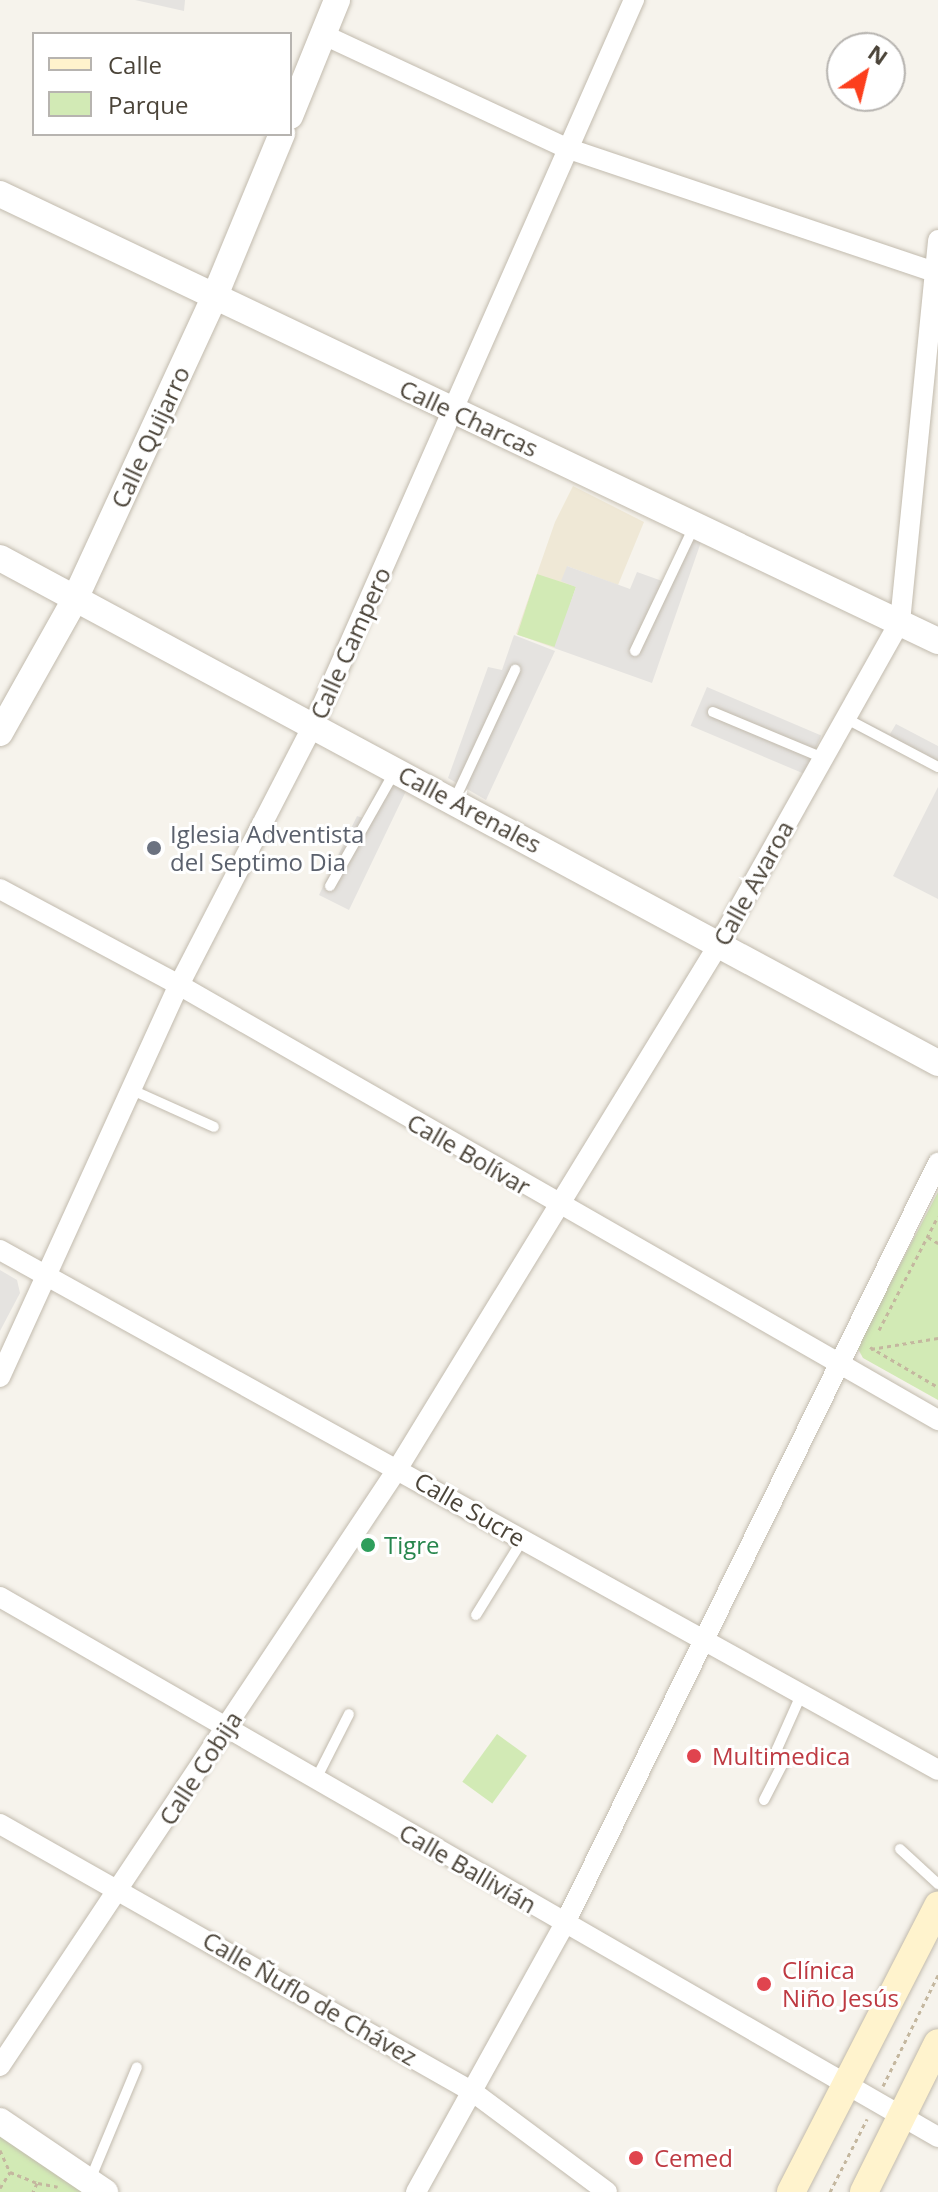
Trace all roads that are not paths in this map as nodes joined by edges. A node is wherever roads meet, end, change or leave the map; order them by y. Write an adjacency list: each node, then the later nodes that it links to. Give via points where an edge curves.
1 (337, 0): 3 (street)
2 (634, 0): 6 (street, Calle Campero)
3 (324, 35): 4 (street); 6 (street)
4 (292, 111)
5 (281, 136): 10 (street, Calle Quijarro)
6 (569, 149): 9 (street); 11 (street, Calle Campero)
7 (0, 194): 10 (street, Calle Charcas)
8 (938, 240): 9 (street, Calle Avaroa)
9 (935, 271): 15 (street, Calle Avaroa)
10 (214, 298): 11 (street, Calle Charcas); 14 (street, Calle Quijarro)
11 (454, 411): 12 (street, Calle Charcas); 21 (street, Calle Campero)
12 (695, 526): 15 (street, Calle Charcas); 17 (lane)
13 (0, 558): 14 (street, Calle Arenales)
14 (74, 601): 21 (street, Calle Arenales); 22 (street, Calle Quijarro)
15 (900, 622): 16 (street, Calle Charcas); 20 (street, Calle Avaroa)
16 (938, 641)
17 (635, 651)
18 (515, 670): 26 (lane)
19 (713, 712): 23 (lane)
20 (845, 718): 23 (street, Calle Avaroa); 24 (lane)
21 (314, 724): 25 (street, Calle Arenales); 30 (street, Calle Campero)
22 (0, 733)
23 (823, 758): 29 (street, Calle Avaroa)
24 (938, 767)
25 (396, 769): 26 (street, Calle Arenales); 27 (lane)
26 (454, 801): 29 (street, Calle Arenales)
27 (330, 886)
28 (0, 889): 30 (street, Calle Bolívar)
29 (719, 944): 31 (street, Calle Arenales); 35 (street, Calle Avaroa)
30 (179, 985): 32 (street, Calle Campero); 35 (street, Calle Bolívar)
31 (938, 1063)
32 (130, 1089): 33 (lane); 37 (street, Calle Campero)
33 (214, 1127)
34 (938, 1163): 38 (street)
35 (558, 1206): 38 (street, Calle Bolívar); 41 (street, Calle Avaroa)
36 (0, 1250): 37 (street, Calle Sucre)
37 (43, 1276): 39 (street, Calle Campero); 41 (street, Calle Sucre)
38 (837, 1364): 40 (street, Calle Bolívar); 45 (street)
39 (0, 1377)
40 (938, 1420)
41 (398, 1468): 42 (street, Calle Sucre); 48 (street, Calle Cobija)
42 (523, 1539): 44 (lane); 45 (street, Calle Sucre)
43 (0, 1597): 48 (street, Calle Ballivián)
44 (476, 1615)
45 (701, 1639): 46 (street, Calle Sucre); 57 (street)
46 (801, 1695): 49 (street, Calle Sucre); 51 (lane, via 777,1749 783,1763)
47 (349, 1714): 50 (lane)
48 (225, 1729): 50 (street, Calle Ballivián); 55 (street, Calle Cobija)
49 (938, 1770)
50 (315, 1781): 57 (street, Calle Ballivián)
51 (764, 1800)
52 (0, 1824): 55 (street, Calle Ñuflo de Chávez)
53 (900, 1849): 54 (lane)
54 (938, 1884)
55 (121, 1888): 59 (street, Calle Cobija); 62 (street, Calle Ñuflo de Chávez)
56 (938, 1906): 61 (main road)
57 (565, 1923): 61 (street, Calle Ballivián); 62 (street)
58 (938, 2043): 63 (main road)
59 (0, 2066)
60 (137, 2067): 66 (lane)
61 (847, 2084): 63 (street, Calle Ballivián); 69 (main road)
62 (473, 2092): 67 (street); 68 (street, Calle Ñuflo de Chávez)
63 (902, 2117): 65 (street, Calle Ballivián); 70 (main road)
64 (0, 2121): 66 (street)
65 (938, 2137)
66 (97, 2187)
67 (416, 2192)
68 (607, 2192)
69 (791, 2192)
70 (864, 2192)

